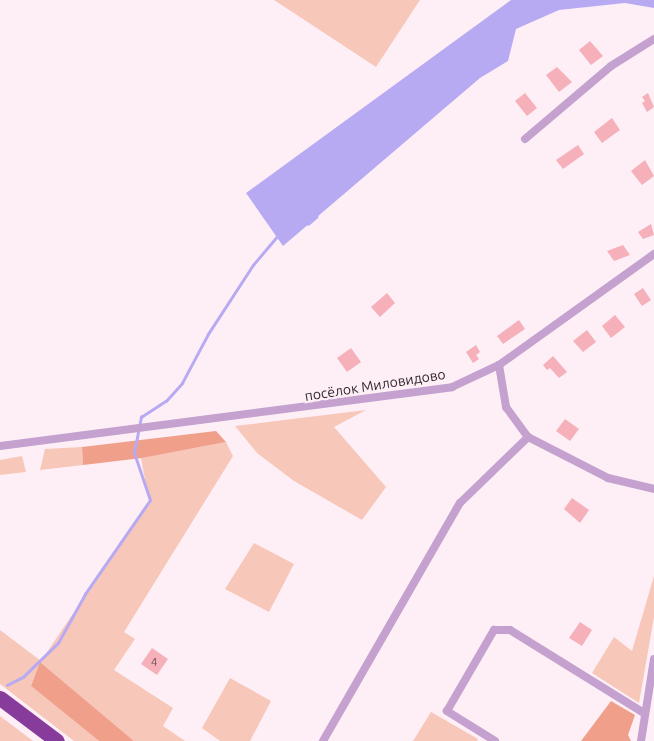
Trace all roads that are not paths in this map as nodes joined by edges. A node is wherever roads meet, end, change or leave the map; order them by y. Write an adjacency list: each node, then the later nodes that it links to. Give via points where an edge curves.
1 (654, 39): 2 (street, via 611,66)
2 (525, 139)
3 (654, 254): 4 (street, посёлок Миловидово)
4 (499, 365): 5 (street, via 506,407); 6 (street, посёлок Миловидово, via 452,387 281,412 217,416)
5 (528, 437): 7 (street, via 608,478); 12 (street, via 460,503)
6 (0, 446)
7 (654, 489)
8 (654, 659): 10 (street)
9 (0, 698): 11 (highway)
10 (644, 713): 13 (street, via 510,630 494,630 447,711); 14 (street)
11 (57, 741)
12 (322, 741)
13 (495, 741)
14 (641, 741)

